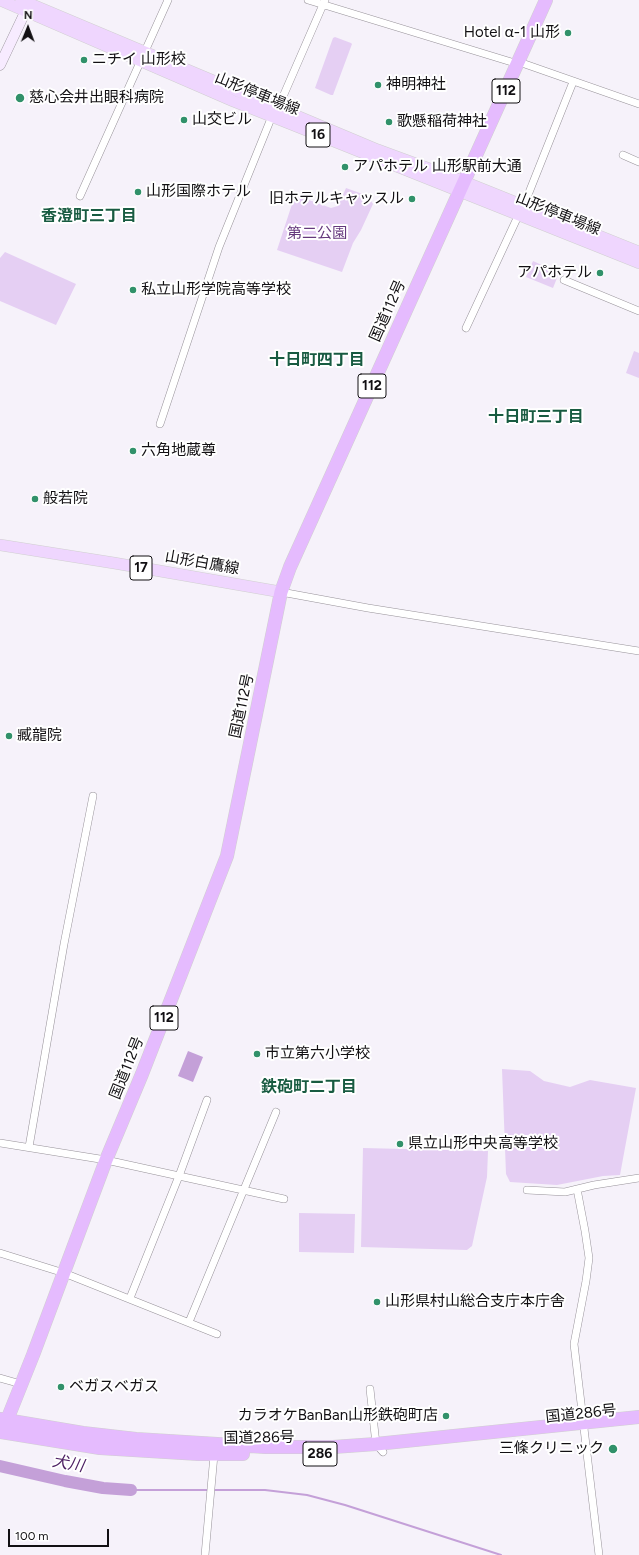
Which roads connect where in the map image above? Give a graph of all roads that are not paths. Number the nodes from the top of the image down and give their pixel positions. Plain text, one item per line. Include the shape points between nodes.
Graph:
1 (0, 0) edge
2 (168, 0) edge
3 (308, 0) edge
4 (546, 0) edge
5 (324, 2) edge
6 (26, 4) edge
7 (142, 57) junction
8 (518, 63) junction
9 (0, 65) edge
10 (573, 82) junction
11 (639, 104) edge
12 (275, 112) junction
13 (623, 155) dead end
14 (639, 162) edge
15 (462, 187) junction
16 (80, 196) dead end
17 (521, 210) junction
18 (639, 252) edge
19 (639, 263) edge
20 (564, 280) dead end
21 (639, 311) edge
22 (466, 328) dead end
23 (160, 424) dead end
24 (0, 545) edge
25 (281, 592) junction
26 (639, 651) edge
27 (93, 796) dead end
28 (207, 1100) dead end
29 (276, 1112) dead end
30 (0, 1143) edge
31 (29, 1147) junction
32 (106, 1160) junction
33 (179, 1176) junction
34 (639, 1178) edge
35 (527, 1190) dead end
36 (577, 1190) junction
37 (243, 1191) junction
38 (284, 1199) dead end
39 (0, 1253) edge
40 (64, 1273) junction
41 (130, 1298) junction
42 (189, 1322) junction
43 (217, 1334) dead end
44 (0, 1378) edge
45 (21, 1384) junction
46 (370, 1389) dead end
47 (639, 1416) edge
48 (639, 1424) edge
49 (2, 1425) edge
50 (583, 1426) junction
51 (379, 1448) junction
52 (217, 1450) junction
53 (205, 1555) edge
54 (599, 1555) edge

1 - 6 main road, 山形停車場線 / 16
2 - 7 street
3 - 5 street
4 - 8 highway, 国道112号 / 112
5 - 8 street
5 - 12 street
6 - 7 main road, 山形停車場線 / 16
6 - 9 street
7 - 12 main road, 山形停車場線 / 16
7 - 16 street
8 - 10 street
8 - 15 highway, 国道112号 / 112
10 - 11 street
10 - 17 street
12 - 15 main road, 山形停車場線 / 16 via 378,150
12 - 23 street via 219,247
13 - 14 street
15 - 17 main road, 山形停車場線 / 16
15 - 25 highway, 国道112号 / 112
17 - 18 main road, 山形停車場線 / 16
17 - 19 main road, 山形停車場線 / 16
17 - 22 street
20 - 21 street
24 - 25 main road, 山形白鷹線 / 17
25 - 26 street
25 - 32 highway, 国道112号 / 112 via 227,856
27 - 31 street
28 - 33 street
29 - 37 street
30 - 31 street
31 - 32 street
32 - 33 street
32 - 40 highway, 国道112号 / 112
33 - 37 street
33 - 41 street
34 - 36 street via 594,1184
35 - 36 street
36 - 50 street via 588,1258 574,1344
37 - 38 street
37 - 42 street
39 - 40 street
40 - 41 street
40 - 45 highway, 国道112号 / 112
41 - 42 street
42 - 43 street
44 - 45 street
45 - 49 highway, 国道112号 / 112
46 - 51 street
47 - 50 highway, 国道286号 / 286
48 - 50 highway, 国道286号 / 286
49 - 52 highway, 国道286号 / 286
50 - 51 highway, 国道286号 / 286
50 - 54 street
51 - 52 highway, 国道286号 / 286
52 - 53 street

